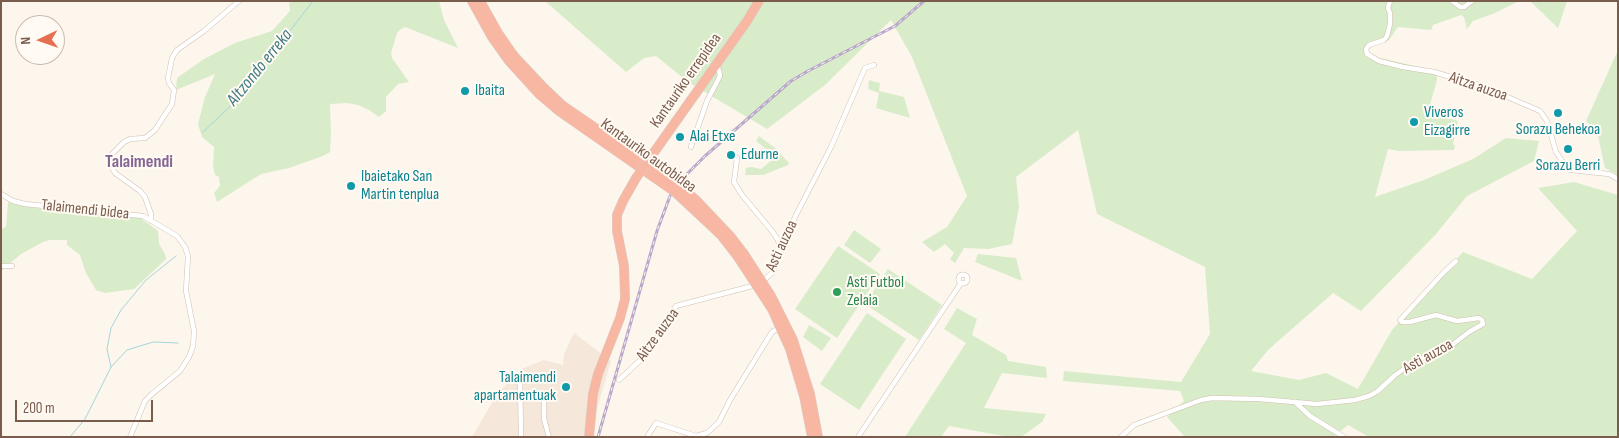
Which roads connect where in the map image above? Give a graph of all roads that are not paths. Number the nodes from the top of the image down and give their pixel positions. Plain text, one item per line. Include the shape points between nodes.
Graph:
1 (239, 1) edge
2 (472, 1) edge
3 (480, 1) edge
4 (759, 1) edge
5 (1390, 1) edge
6 (1452, 1) edge
7 (1472, 1) edge
8 (874, 65) dead end
9 (714, 68) junction
10 (691, 147) dead end
11 (737, 158) dead end
12 (1618, 179) edge
13 (1, 194) edge
14 (151, 221) junction
15 (781, 250) junction
16 (741, 255) junction
17 (1456, 261) dead end
18 (1, 266) edge
19 (12, 266) dead end
20 (961, 283) dead end
21 (760, 284) junction
22 (783, 327) junction
23 (520, 376) dead end
24 (619, 380) dead end
25 (546, 394) dead end
26 (1295, 402) junction
27 (130, 437) edge
28 (521, 437) edge
29 (550, 437) edge
30 (589, 437) edge
31 (647, 437) edge
32 (815, 437) edge
33 (858, 437) edge
34 (1121, 437) edge
35 (1344, 437) edge

1 - 14 street via 177,50 168,78 174,97 155,130 144,138 130,139 111,155 111,168 143,194 151,211
2 - 16 highway, Kantauriko autobidea via 503,53 539,94 676,192
3 - 16 highway, Kantauriko autobidea via 514,56 544,88 562,105 680,186 731,237
4 - 9 highway, Kantauriko errepidea
5 - 12 street, Aitza auzoa via 1387,36 1369,45 1367,54 1403,67 1482,86 1540,110 1547,121 1556,152 1567,168 1609,174
6 - 7 street via 1460,7
8 - 15 street, Asti auzoa via 865,68
9 - 10 street via 719,70 720,76 707,101
9 - 30 highway, Kantauriko errepidea, bridge via 622,201 616,231 624,266 625,299 598,374
11 - 15 street via 734,182 769,226
13 - 14 street, Talaimendi bidea via 20,203 137,215
14 - 27 street, Talaimendi bidea via 177,236 187,250 186,291 194,341 183,366 146,401
15 - 21 street, Asti auzoa via 773,272
16 - 32 highway, Kantauriko autobidea, bridge via 787,343
17 - 26 street, Asti auzoa via 1400,320 1410,322 1436,315 1458,321 1479,318 1483,324 1480,327 1448,348 1415,361 1369,396 1331,403
18 - 19 street
20 - 33 street
21 - 22 street, Asti auzoa
21 - 24 street, Aitze auzoa via 676,306 648,353
22 - 31 street via 772,332 719,422 707,433 696,436 656,422
22 - 32 street, Asti auzoa via 806,394
23 - 28 street
25 - 29 street via 544,419
26 - 34 street, Asti auzoa via 1201,400 1134,425
26 - 35 street via 1310,416

